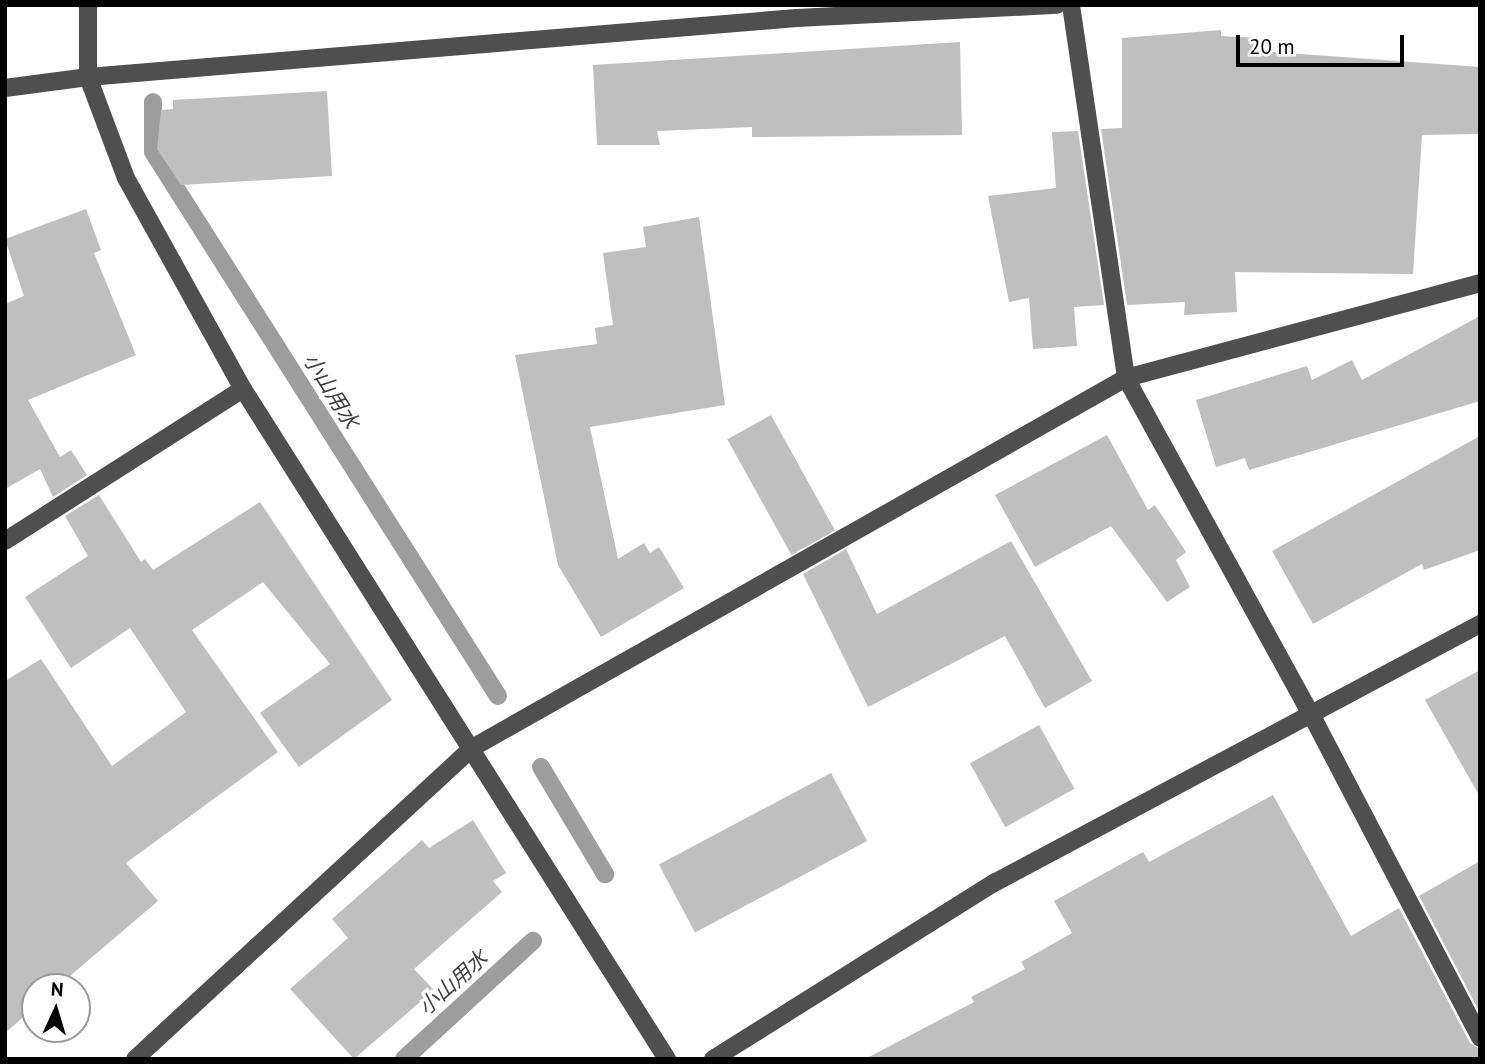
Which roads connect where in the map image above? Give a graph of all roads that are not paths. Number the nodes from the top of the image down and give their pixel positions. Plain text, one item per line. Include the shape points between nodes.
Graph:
1 (88, 5) edge
2 (1057, 5) edge
3 (1071, 5) edge
4 (1008, 6) edge
5 (796, 12) edge
6 (88, 78) junction
7 (5, 88) edge
8 (1480, 283) edge
9 (1126, 378) junction
10 (243, 389) junction
11 (5, 541) edge
12 (1480, 624) edge
13 (1312, 716) junction
14 (472, 748) junction
15 (1480, 1038) edge
16 (135, 1059) edge
17 (667, 1059) edge
18 (713, 1059) edge

1 - 6 street
2 - 4 street
3 - 9 street
4 - 5 street
5 - 6 street
6 - 7 street
6 - 10 street via 126,178
8 - 9 street
9 - 13 street
9 - 14 street
10 - 11 street
10 - 14 street
12 - 13 street
13 - 15 street
13 - 18 street via 994,883
14 - 16 street
14 - 17 street

